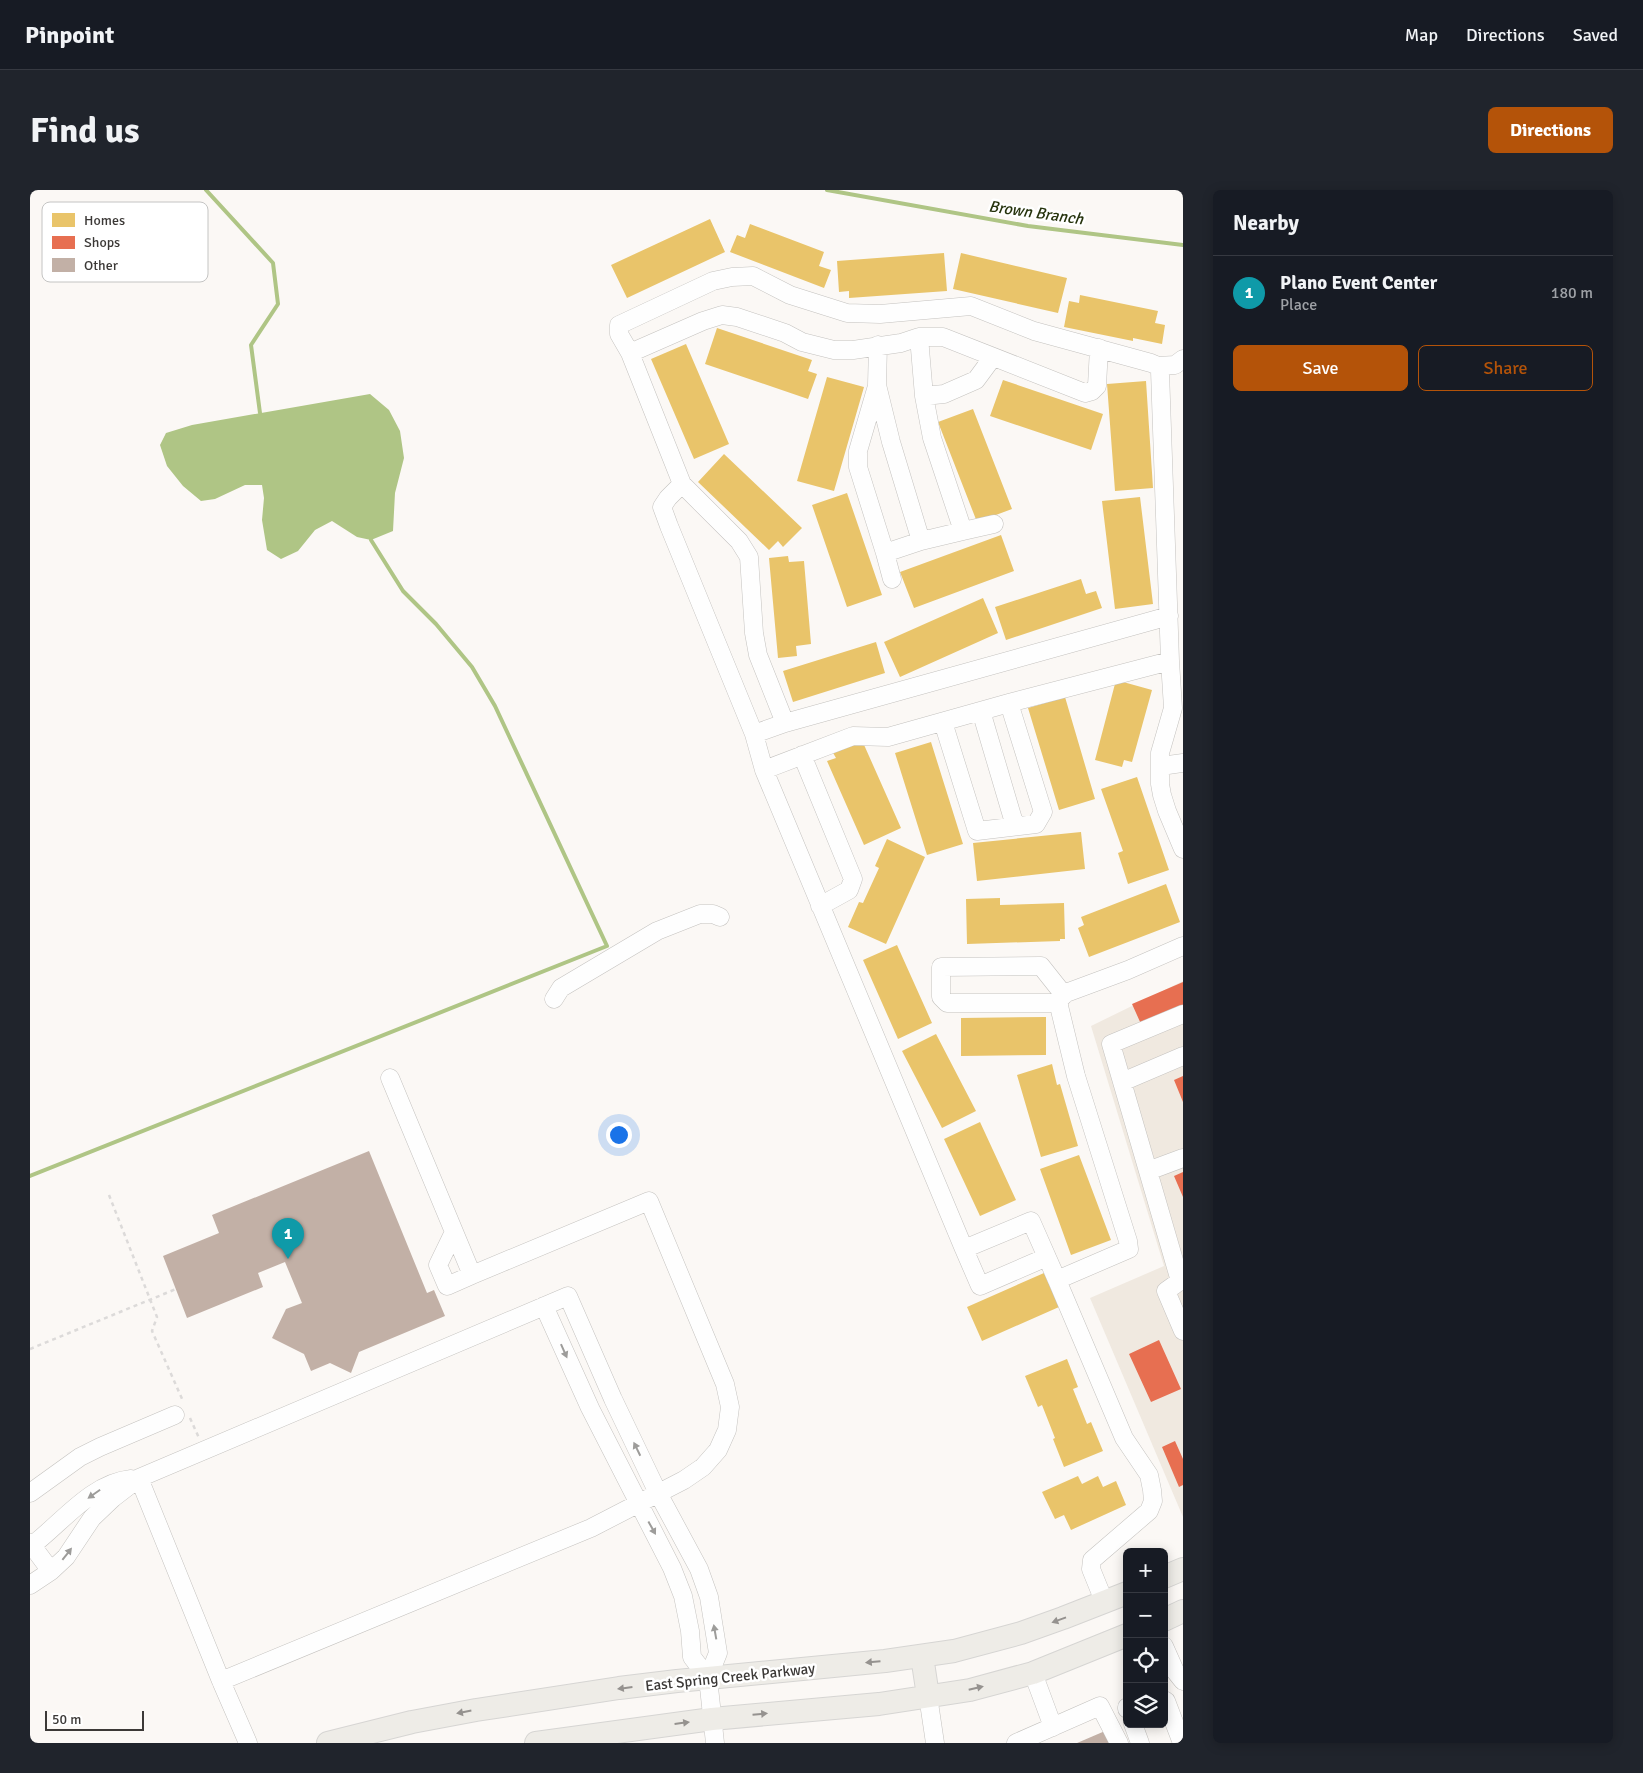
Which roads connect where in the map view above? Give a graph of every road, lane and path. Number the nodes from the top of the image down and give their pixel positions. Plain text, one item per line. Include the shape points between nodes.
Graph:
1 (919, 337) junction
2 (878, 345) junction
3 (1099, 348) junction
4 (630, 353) junction
5 (993, 356) junction
6 (1175, 365) edge
7 (877, 385) junction
8 (924, 396) junction
9 (682, 484) junction
10 (994, 524) dead end
11 (963, 531) junction
12 (921, 541) junction
13 (885, 553) junction
14 (892, 579) dead end
15 (1169, 616) junction
16 (1170, 661) junction
17 (1009, 703) junction
18 (981, 711) junction
19 (943, 722) junction
20 (785, 724) junction
21 (754, 734) junction
22 (802, 755) junction
23 (1183, 763) edge
24 (1161, 766) junction
25 (764, 770) junction
26 (1015, 826) junction
27 (1183, 849) edge
28 (820, 906) junction
29 (720, 917) dead end
30 (1183, 946) edge
31 (554, 999) dead end
32 (1061, 999) junction
33 (1183, 1014) edge
34 (1183, 1056) edge
35 (390, 1078) dead end
36 (1122, 1082) junction
37 (1183, 1158) edge
38 (1148, 1171) junction
39 (109, 1194) dead end
40 (454, 1232) junction
41 (964, 1250) junction
42 (1047, 1257) junction
43 (472, 1275) junction
44 (1057, 1280) junction
45 (176, 1289) dead end
46 (150, 1300) junction
47 (544, 1306) junction
48 (1181, 1322) edge
49 (30, 1349) edge
50 (182, 1409) junction
51 (208, 1434) dead end
52 (139, 1478) junction
53 (30, 1493) edge
54 (658, 1493) junction
55 (638, 1504) junction
56 (31, 1545) edge
57 (51, 1571) junction
58 (30, 1585) edge
59 (1125, 1593) edge
60 (1104, 1602) junction
61 (1183, 1611) edge
62 (1168, 1618) edge
63 (1123, 1637) edge
64 (1168, 1655) edge
65 (922, 1656) junction
66 (1033, 1673) junction
67 (708, 1678) junction
68 (221, 1681) junction
69 (1183, 1681) edge
70 (928, 1696) junction
71 (1168, 1706) edge
72 (712, 1719) junction
73 (1052, 1727) junction
74 (1134, 1728) edge
75 (248, 1743) edge
76 (328, 1743) edge
77 (536, 1743) edge
78 (716, 1743) edge
79 (935, 1743) edge
80 (1016, 1743) edge
81 (1119, 1743) edge
82 (1140, 1743) edge
83 (1182, 1743) edge

1 - 2 street
1 - 5 street via 943,337
1 - 8 street
2 - 4 street via 834,350 802,342 737,317 722,315
2 - 7 street
3 - 4 street via 1034,331 971,306 880,314 847,313 790,295 753,276 739,276 713,281 619,325 619,334
3 - 5 street via 1097,386 1086,393
3 - 6 street
4 - 9 street
5 - 8 street via 976,380 944,394
6 - 15 street via 1160,372
7 - 12 street
7 - 13 street via 858,451 858,466
8 - 11 street via 932,438
9 - 20 street via 738,540 749,558 758,654
9 - 21 street via 662,507
10 - 11 street
11 - 12 street
12 - 13 street
13 - 14 street
15 - 16 street
15 - 20 street
16 - 17 street
16 - 24 street via 1173,708 1160,753
17 - 18 street
17 - 26 street via 1044,812 1036,824
18 - 19 street
18 - 26 street
19 - 22 street via 888,737 853,736
19 - 26 street via 977,830
20 - 21 street
21 - 25 street
22 - 25 street
22 - 28 street via 852,879 849,890
23 - 24 street
24 - 27 street via 1162,795
25 - 28 street
28 - 41 street
29 - 31 street via 700,914 657,931 561,988
30 - 32 street
32 - 32 street via 1042,966 941,967 941,997 947,1003
32 - 44 street via 1076,1076 1129,1249
33 - 36 street via 1111,1044
34 - 36 street
35 - 40 street
36 - 38 street
37 - 38 street
38 - 48 street via 1180,1281 1166,1291
39 - 46 path
40 - 43 street
40 - 43 street via 438,1265 447,1286
41 - 42 street via 1031,1221
41 - 42 street via 980,1286
42 - 44 street
43 - 54 street via 649,1201 725,1384 730,1407 727,1430 718,1450 703,1467
44 - 60 street via 1124,1438 1148,1475 1152,1490 1149,1511 1092,1560 1091,1569
45 - 46 path
46 - 49 path
46 - 50 path via 158,1317 152,1331
47 - 52 street
54 -> 47 street via 568,1296
47 -> 55 street
50 - 51 path via 198,1438
50 - 53 street via 80,1457
52 -> 56 street via 119,1480 99,1490
57 -> 52 street via 66,1557 92,1518
52 - 68 street
54 - 55 street
67 -> 54 street via 718,1652 709,1598 699,1569
55 -> 67 street via 684,1596 692,1657
55 - 68 street via 591,1528
56 - 57 street
57 - 58 street
59 - 60 main road, East Spring Creek Parkway
60 -> 65 main road, East Spring Creek Parkway via 1021,1633
61 - 62 main road
63 - 66 main road
64 - 69 street
65 -> 67 main road, East Spring Creek Parkway
65 - 70 main road
70 -> 66 main road via 970,1690
66 - 73 street
67 - 72 street
67 -> 76 main road, East Spring Creek Parkway via 476,1710
68 - 75 street
72 -> 70 main road via 878,1704
70 - 79 street
71 - 83 street
77 -> 72 main road
72 - 78 street
73 - 80 street
73 - 81 street via 1100,1706
74 - 82 street

